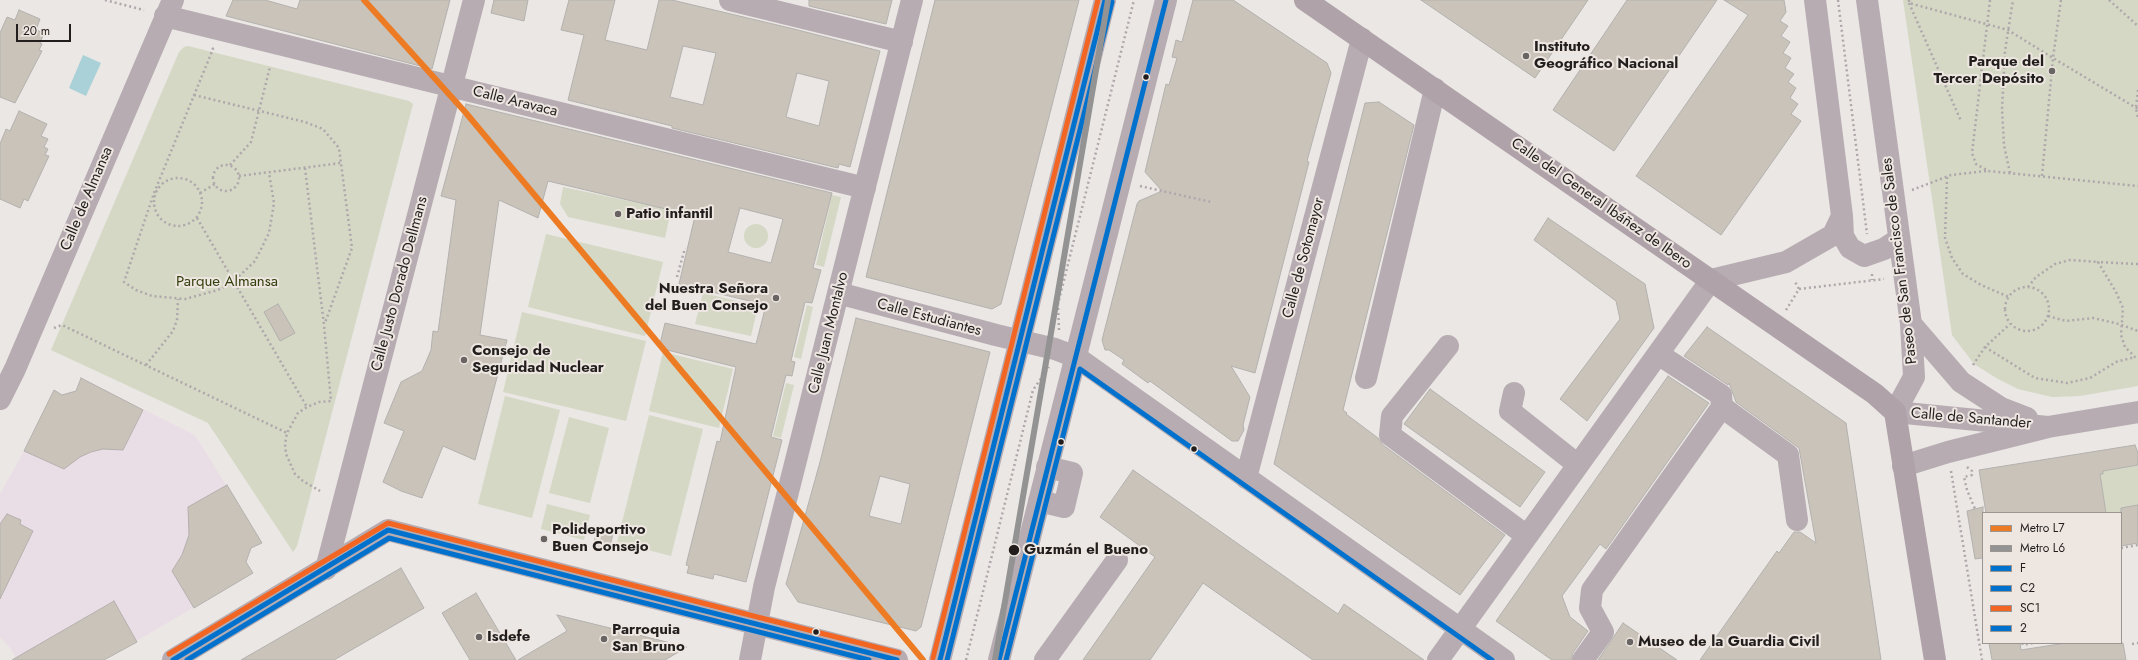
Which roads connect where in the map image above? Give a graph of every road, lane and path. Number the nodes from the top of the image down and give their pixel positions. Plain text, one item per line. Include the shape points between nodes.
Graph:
1 (105, 0) edge
2 (474, 0) edge
3 (730, 0) edge
4 (912, 0) edge
5 (1105, 0) edge
6 (1166, 0) edge
7 (1305, 0) edge
8 (1815, 0) edge
9 (1838, 0) edge
10 (1867, 0) edge
11 (1990, 0) edge
12 (2013, 0) edge
13 (2061, 0) edge
14 (2110, 0) edge
15 (1909, 1) edge
16 (169, 8) edge
17 (144, 10) dead end
18 (1987, 25) junction
19 (2138, 26) edge
20 (2008, 30) junction
21 (1362, 39) junction
22 (902, 42) junction
23 (207, 46) dead end
24 (2054, 58) junction
25 (270, 67) dead end
26 (452, 88) junction
27 (1435, 89) junction
28 (2138, 90) edge
29 (194, 96) junction
30 (2137, 109) edge
31 (258, 111) junction
32 (2138, 118) edge
33 (1961, 121) dead end
34 (341, 163) junction
35 (230, 165) junction
36 (305, 168) junction
37 (1988, 171) junction
38 (269, 173) junction
39 (2010, 173) junction
40 (239, 176) junction
41 (2042, 176) junction
42 (1947, 177) junction
43 (215, 184) junction
44 (1138, 185) dead end
45 (2138, 186) edge
46 (865, 188) junction
47 (154, 193) junction
48 (200, 193) junction
49 (1893, 195) junction
50 (1211, 202) dead end
51 (1842, 216) junction
52 (197, 218) junction
53 (1899, 239) junction
54 (685, 248) dead end
55 (1869, 254) junction
56 (2098, 262) junction
57 (1783, 263) junction
58 (2138, 264) edge
59 (677, 277) dead end
60 (1904, 277) junction
61 (1712, 280) junction
62 (1872, 280) junction
63 (233, 282) junction
64 (2028, 287) junction
65 (1799, 289) junction
66 (838, 293) junction
67 (2009, 296) junction
68 (178, 299) junction
69 (2048, 316) junction
70 (1911, 324) junction
71 (2010, 324) junction
72 (324, 325) junction
73 (1776, 325) junction
74 (2123, 325) junction
75 (53, 328) dead end
76 (2138, 331) edge
77 (1020, 340) junction
78 (1448, 346) dead end
79 (1985, 347) junction
80 (1658, 354) junction
81 (1076, 357) junction
82 (2137, 357) edge
83 (146, 365) junction
84 (7, 366) edge
85 (1366, 378) dead end
86 (1961, 382) junction
87 (1514, 393) dead end
88 (0, 399) edge
89 (308, 407) junction
90 (1722, 407) junction
91 (1894, 412) junction
92 (2138, 412) edge
93 (2048, 426) junction
94 (287, 433) junction
95 (1948, 452) junction
96 (1578, 465) junction
97 (1903, 466) junction
98 (1972, 475) dead end
99 (1246, 478) junction
100 (320, 490) dead end
101 (1975, 509) dead end
102 (1797, 520) dead end
103 (1527, 536) junction
104 (2138, 545) edge
105 (2122, 548) edge
106 (1117, 560) dead end
107 (326, 569) junction
108 (756, 624) junction
109 (1460, 629) junction
110 (2138, 643) edge
111 (2132, 644) dead end
112 (1004, 659) edge
113 (173, 660) edge
114 (750, 660) edge
115 (897, 660) edge
116 (940, 660) edge
117 (1045, 660) edge
118 (1438, 660) edge
119 (1504, 660) edge
120 (1584, 660) edge
121 (1935, 660) edge
122 (1982, 660) edge

1 - 17 path
2 - 26 street, Calle Justo Dorado Dellmans
3 - 22 street
4 - 22 street, Calle Juan Montalvo
5 - 77 street
6 - 81 street
7 - 21 main road, Calle del General Ibáñez de Ibero
8 - 51 street
9 - 55 path
10 - 49 street, Paseo de San Francisco de Sales
11 - 18 path
12 - 20 path
13 - 24 path
14 - 19 path
15 - 18 path
15 - 33 path
16 - 26 street, Calle Aravaca
16 - 84 street, Calle de Almansa
18 - 20 path
18 - 37 path via 1972,152 1976,164
20 - 24 path
20 - 39 path via 2002,109 2004,145
21 - 27 main road, Calle del General Ibáñez de Ibero
21 - 99 street, Calle de Sotomayor
22 - 46 street, Calle Juan Montalvo
23 - 29 path via 213,49
24 - 30 path
24 - 41 path
25 - 31 path
26 - 46 street, Calle Aravaca
26 - 107 street, Calle Justo Dorado Dellmans
27 - 61 main road, Calle del General Ibáñez de Ibero
27 - 85 street
28 - 30 path
29 - 31 path
29 - 47 path
30 - 32 path
31 - 34 path via 323,129 339,148
31 - 35 path via 251,142
34 - 36 path
34 - 72 path via 352,248
35 - 40 path
35 - 43 path via 222,165 216,170 213,177
36 - 38 path
36 - 72 path
37 - 39 path
37 - 42 path via 1951,174
38 - 40 path
38 - 63 path via 274,203 269,233 255,260
39 - 41 path
40 - 43 path via 237,185 230,190 221,190
41 - 45 path
42 - 49 path
42 - 67 path via 1945,238 1952,258 1963,274 1981,285
43 - 48 path
44 - 50 path
46 - 66 street, Calle Juan Montalvo
47 - 48 path via 161,184 172,178 183,178 194,183
47 - 52 path via 153,205 157,216 165,223 176,227 188,225
47 - 68 path via 124,282 152,296
48 - 52 path via 202,202
49 - 53 street, Paseo de San Francisco de Sales
51 - 55 street via 1843,236 1850,248 1864,256
51 - 57 street via 1833,235
52 - 63 path
53 - 55 street via 1884,249
53 - 60 street, Paseo de San Francisco de Sales
54 - 59 path
55 - 62 path
56 - 58 path
56 - 64 path via 2070,260 2055,264 2036,277
56 - 74 path via 2123,308
57 - 61 street
57 - 65 path
60 - 62 path
60 - 70 street, Paseo de San Francisco de Sales
61 - 73 main road, Calle del General Ibáñez de Ibero
61 - 80 street
62 - 65 path
63 - 68 path via 202,296
63 - 89 path
64 - 67 path via 2021,288
64 - 69 path via 2045,297 2049,309
65 - 73 path
66 - 77 street, Calle Estudiantes via 996,336
66 - 108 street, Calle Juan Montalvo
67 - 71 path via 2005,311
68 - 83 path via 177,320 173,330
69 - 71 path via 2040,327 2028,332
69 - 74 path via 2066,321 2093,318
70 - 86 street, Calle de Santander
70 - 91 street, Paseo de San Francisco de Sales via 1914,377
71 - 79 path
72 - 89 path via 331,401 319,402
73 - 91 main road, Calle del General Ibáñez de Ibero via 1875,394
74 - 76 path
74 - 82 path via 2121,335 2125,347
75 - 83 path via 62,325
77 - 81 street, Calle Estudiantes
77 - 116 street
78 - 103 street via 1392,416 1390,434
79 - 82 path via 2035,378 2066,384 2090,378 2116,362
79 - 86 path
80 - 90 street via 1722,396
80 - 96 street
81 - 99 street, Calle Estudiantes
81 - 112 street via 1039,501
83 - 94 path
84 - 88 street, Calle de Almansa
86 - 93 street, Calle de Santander via 2001,408
87 - 96 street via 1510,412
89 - 94 path via 298,414
90 - 102 street via 1788,455
90 - 120 street via 1592,590 1590,608 1603,632
91 - 93 street, Calle de Santander
91 - 97 main road
92 - 93 street, Calle de Santander
93 - 95 street, Calle de Santander
94 - 100 path via 289,465 303,481
95 - 97 street, Calle de Santander
95 - 122 path
96 - 103 street
97 - 121 main road
98 - 101 path via 1964,477
99 - 109 street, Calle Estudiantes
103 - 109 street
104 - 105 path
106 - 117 street
107 - 108 street via 388,530
107 - 113 street
108 - 114 street, Calle Juan Montalvo
108 - 115 street
109 - 118 street
109 - 119 street, Calle Estudiantes
110 - 111 path

